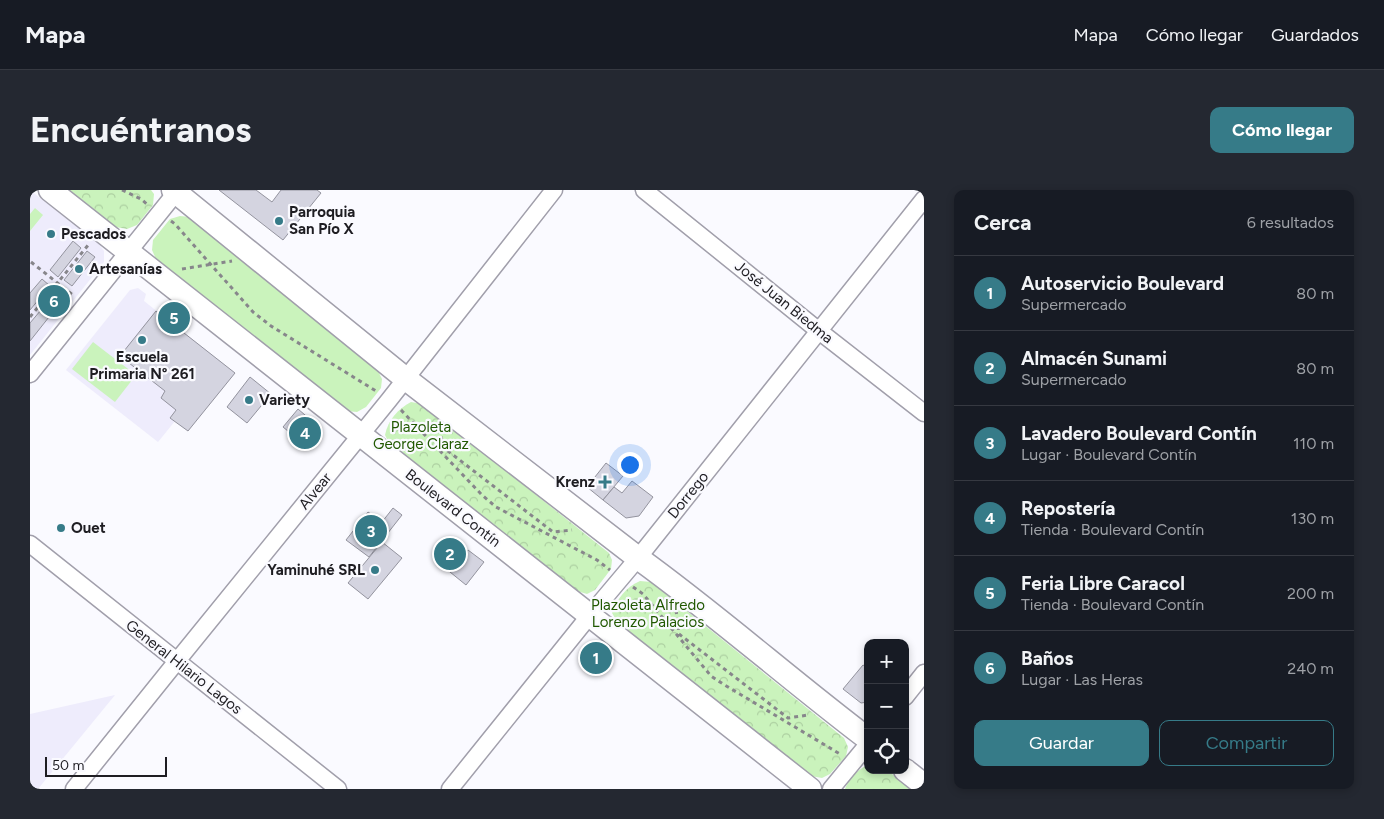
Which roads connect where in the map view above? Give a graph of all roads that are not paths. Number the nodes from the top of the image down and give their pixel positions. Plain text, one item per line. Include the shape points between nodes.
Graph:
1 (50, 190) edge
2 (554, 190) edge
3 (644, 190) edge
4 (176, 191) edge
5 (924, 199) edge
6 (129, 252) junction
7 (819, 331) junction
8 (30, 374) edge
9 (406, 379) junction
10 (924, 413) edge
11 (360, 436) junction
12 (30, 544) edge
13 (638, 558) junction
14 (590, 615) junction
15 (177, 661) junction
16 (924, 673) edge
17 (909, 692) edge
18 (864, 737) edge
19 (864, 749) edge
20 (909, 773) edge
21 (924, 785) edge
22 (74, 789) edge
23 (338, 789) edge
24 (450, 789) edge
25 (810, 789) edge
26 (832, 789) edge

1 - 6 main road, Boulevard Contín
2 - 9 street, Alvear
3 - 7 street, José Juan Biedma
4 - 6 street
4 - 9 main road
5 - 7 street, Dorrego
6 - 8 street
6 - 11 main road, Boulevard Contín
7 - 10 street, José Juan Biedma
7 - 13 street, Dorrego
9 - 11 street, Alvear
9 - 13 main road
11 - 14 main road, Boulevard Contín
11 - 15 street, Alvear
12 - 15 street, General Hilario Lagos
13 - 14 street, Dorrego
13 - 18 main road
14 - 24 street, Dorrego
14 - 25 main road, Boulevard Contín
15 - 22 street, Alvear
15 - 23 street, General Hilario Lagos
16 - 17 street
19 - 26 street
20 - 21 main road

